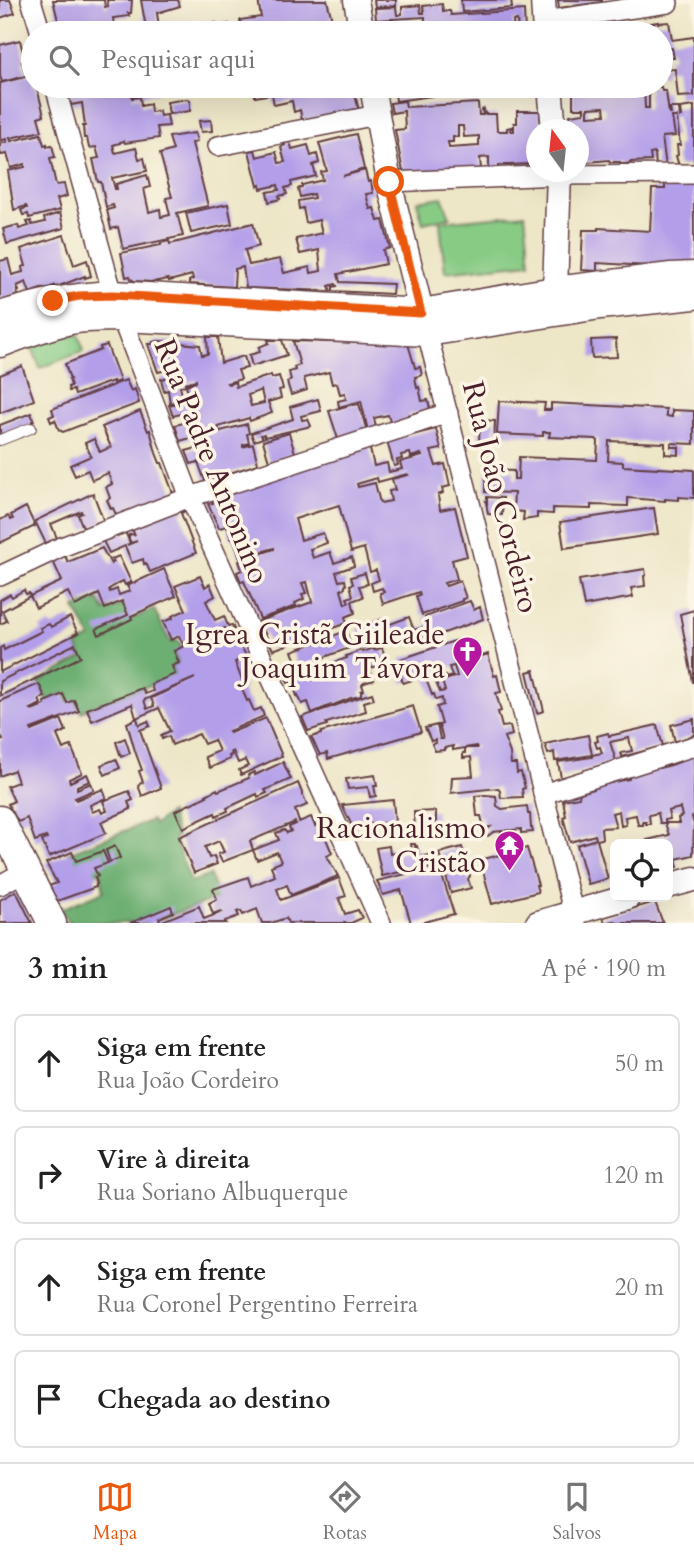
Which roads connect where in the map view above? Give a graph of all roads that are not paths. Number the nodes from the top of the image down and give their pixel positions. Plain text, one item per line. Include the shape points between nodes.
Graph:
1 (31, 0) edge
2 (356, 0) edge
3 (668, 3) dead end
4 (544, 18) edge
5 (37, 21) edge
6 (360, 21) edge
7 (58, 98) edge
8 (374, 98) edge
9 (551, 98) edge
10 (377, 115) junction
11 (553, 119) edge
12 (218, 146) dead end
13 (589, 173) edge
14 (694, 174) edge
15 (526, 175) edge
16 (389, 182) junction
17 (559, 182) edge
18 (683, 286) edge
19 (555, 291) junction
20 (117, 306) junction
21 (0, 316) edge
22 (424, 322) junction
23 (0, 343) edge
24 (448, 413) junction
25 (31, 428) dead end
26 (0, 440) edge
27 (190, 497) junction
28 (0, 576) edge
29 (694, 747) edge
30 (543, 794) junction
31 (0, 820) edge
32 (25, 871) junction
33 (694, 878) edge
34 (673, 884) edge
35 (0, 885) edge
36 (615, 902) edge
37 (575, 918) edge
38 (52, 923) edge
39 (381, 923) edge
40 (538, 923) edge

1 - 5 street
2 - 6 street
3 - 4 street
7 - 20 street, Rua Padre Antonino
8 - 10 street, Rua João Cordeiro
9 - 11 street
10 - 12 street
10 - 16 street, Rua João Cordeiro
13 - 14 street
15 - 16 street
16 - 22 street, Rua João Cordeiro
17 - 19 street
18 - 19 main road
18 - 22 main road via 600,305
19 - 22 main road
20 - 21 main road via 79,296
20 - 22 main road
20 - 23 main road
20 - 27 street, Rua Padre Antonino
22 - 24 street, Rua João Cordeiro
24 - 27 street
24 - 30 street, Rua João Cordeiro
25 - 26 lane
27 - 28 street
27 - 39 street, Rua Padre Antonino
29 - 30 street
30 - 37 street, Rua João Cordeiro
31 - 32 main road
32 - 35 street
32 - 38 main road
33 - 34 street
36 - 37 street
37 - 40 street

